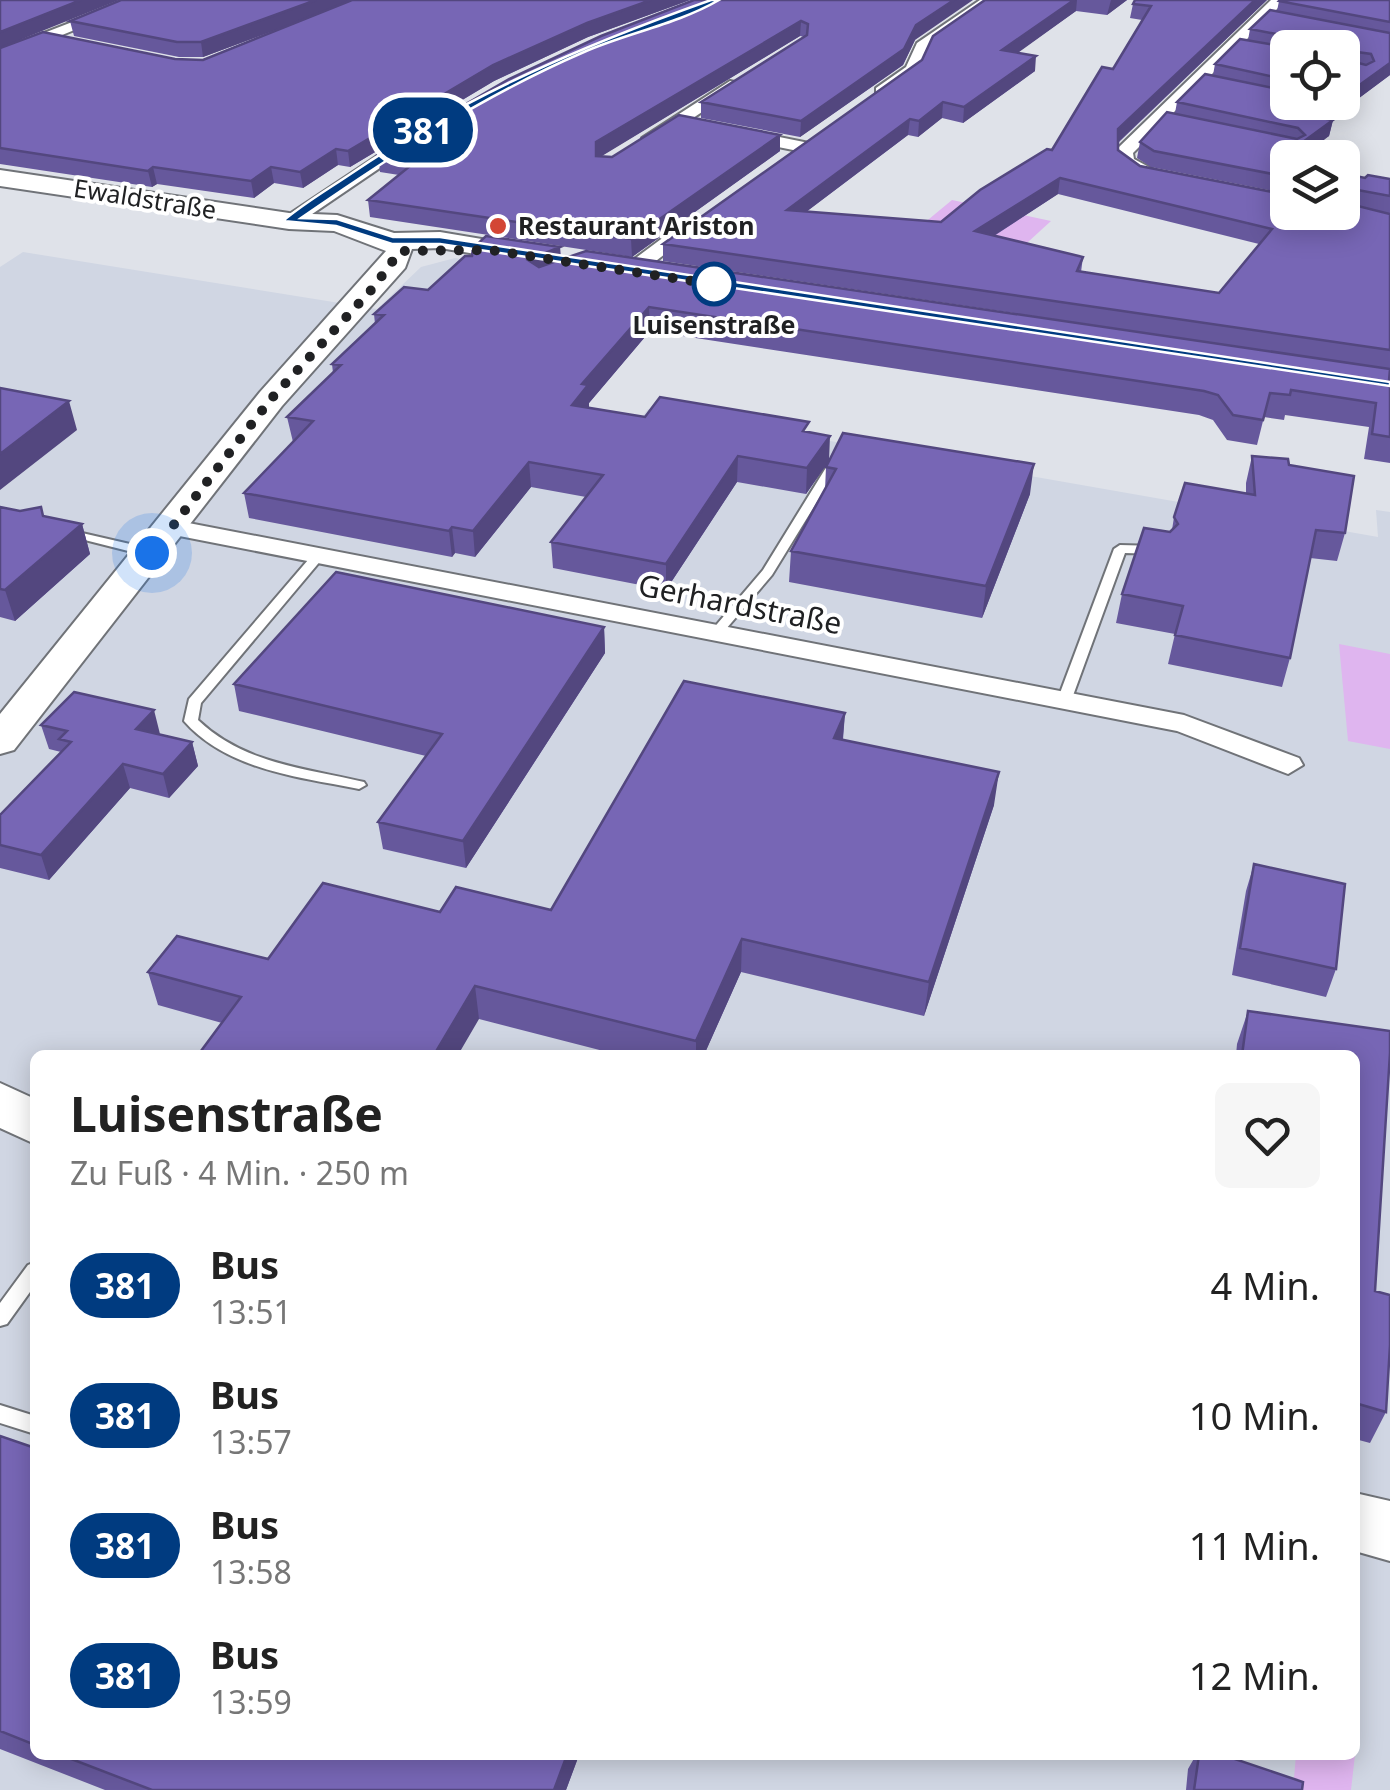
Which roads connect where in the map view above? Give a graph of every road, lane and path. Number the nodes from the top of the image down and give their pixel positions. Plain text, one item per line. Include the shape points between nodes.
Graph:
1 (142, 0) edge
2 (990, 0) edge
3 (1279, 0) edge
4 (45, 38) junction
5 (83, 46) edge
6 (0, 55) edge
7 (754, 73) edge
8 (866, 102) edge
9 (677, 122) junction
10 (428, 128) edge
11 (634, 148) edge
12 (787, 158) edge
13 (0, 178) edge
14 (1180, 183) edge
15 (722, 204) edge
16 (289, 221) junction
17 (387, 247) junction
18 (561, 260) edge
19 (596, 265) edge
20 (632, 270) junction
21 (667, 276) edge
22 (834, 466) edge
23 (56, 530) edge
24 (163, 540) junction
25 (1163, 550) edge
26 (318, 556) junction
27 (716, 633) junction
28 (1064, 701) junction
29 (6, 723) edge
30 (1288, 765) dead end
31 (360, 786) dead end
32 (0, 1103) edge
33 (30, 1121) edge
34 (30, 1277) edge
35 (0, 1318) edge
36 (0, 1414) edge
37 (30, 1424) edge
38 (1360, 1523) edge
39 (1390, 1531) edge

1 - 4 street
2 - 8 street via 922,46 913,69
3 - 14 street via 1243,49 1124,152 1125,162 1144,174
4 - 5 street
4 - 6 street
7 - 9 street
9 - 11 street
9 - 12 street via 811,141
10 - 16 street
13 - 16 street, Ewaldstraße
15 - 20 street
16 - 17 street, Ewaldstraße
17 - 18 street, Ewaldstraße
17 - 24 street via 370,261 344,315
19 - 20 street
20 - 21 street
22 - 27 lane via 768,572
23 - 24 lane
24 - 26 street, Gerhardstraße
24 - 29 street
25 - 28 lane via 1120,550
26 - 27 street, Gerhardstraße
26 - 31 lane via 194,702 191,721 203,736 262,762
27 - 28 street, Gerhardstraße
28 - 30 street, Gerhardstraße via 1184,724
32 - 33 street
34 - 35 lane
36 - 37 lane
38 - 39 street

